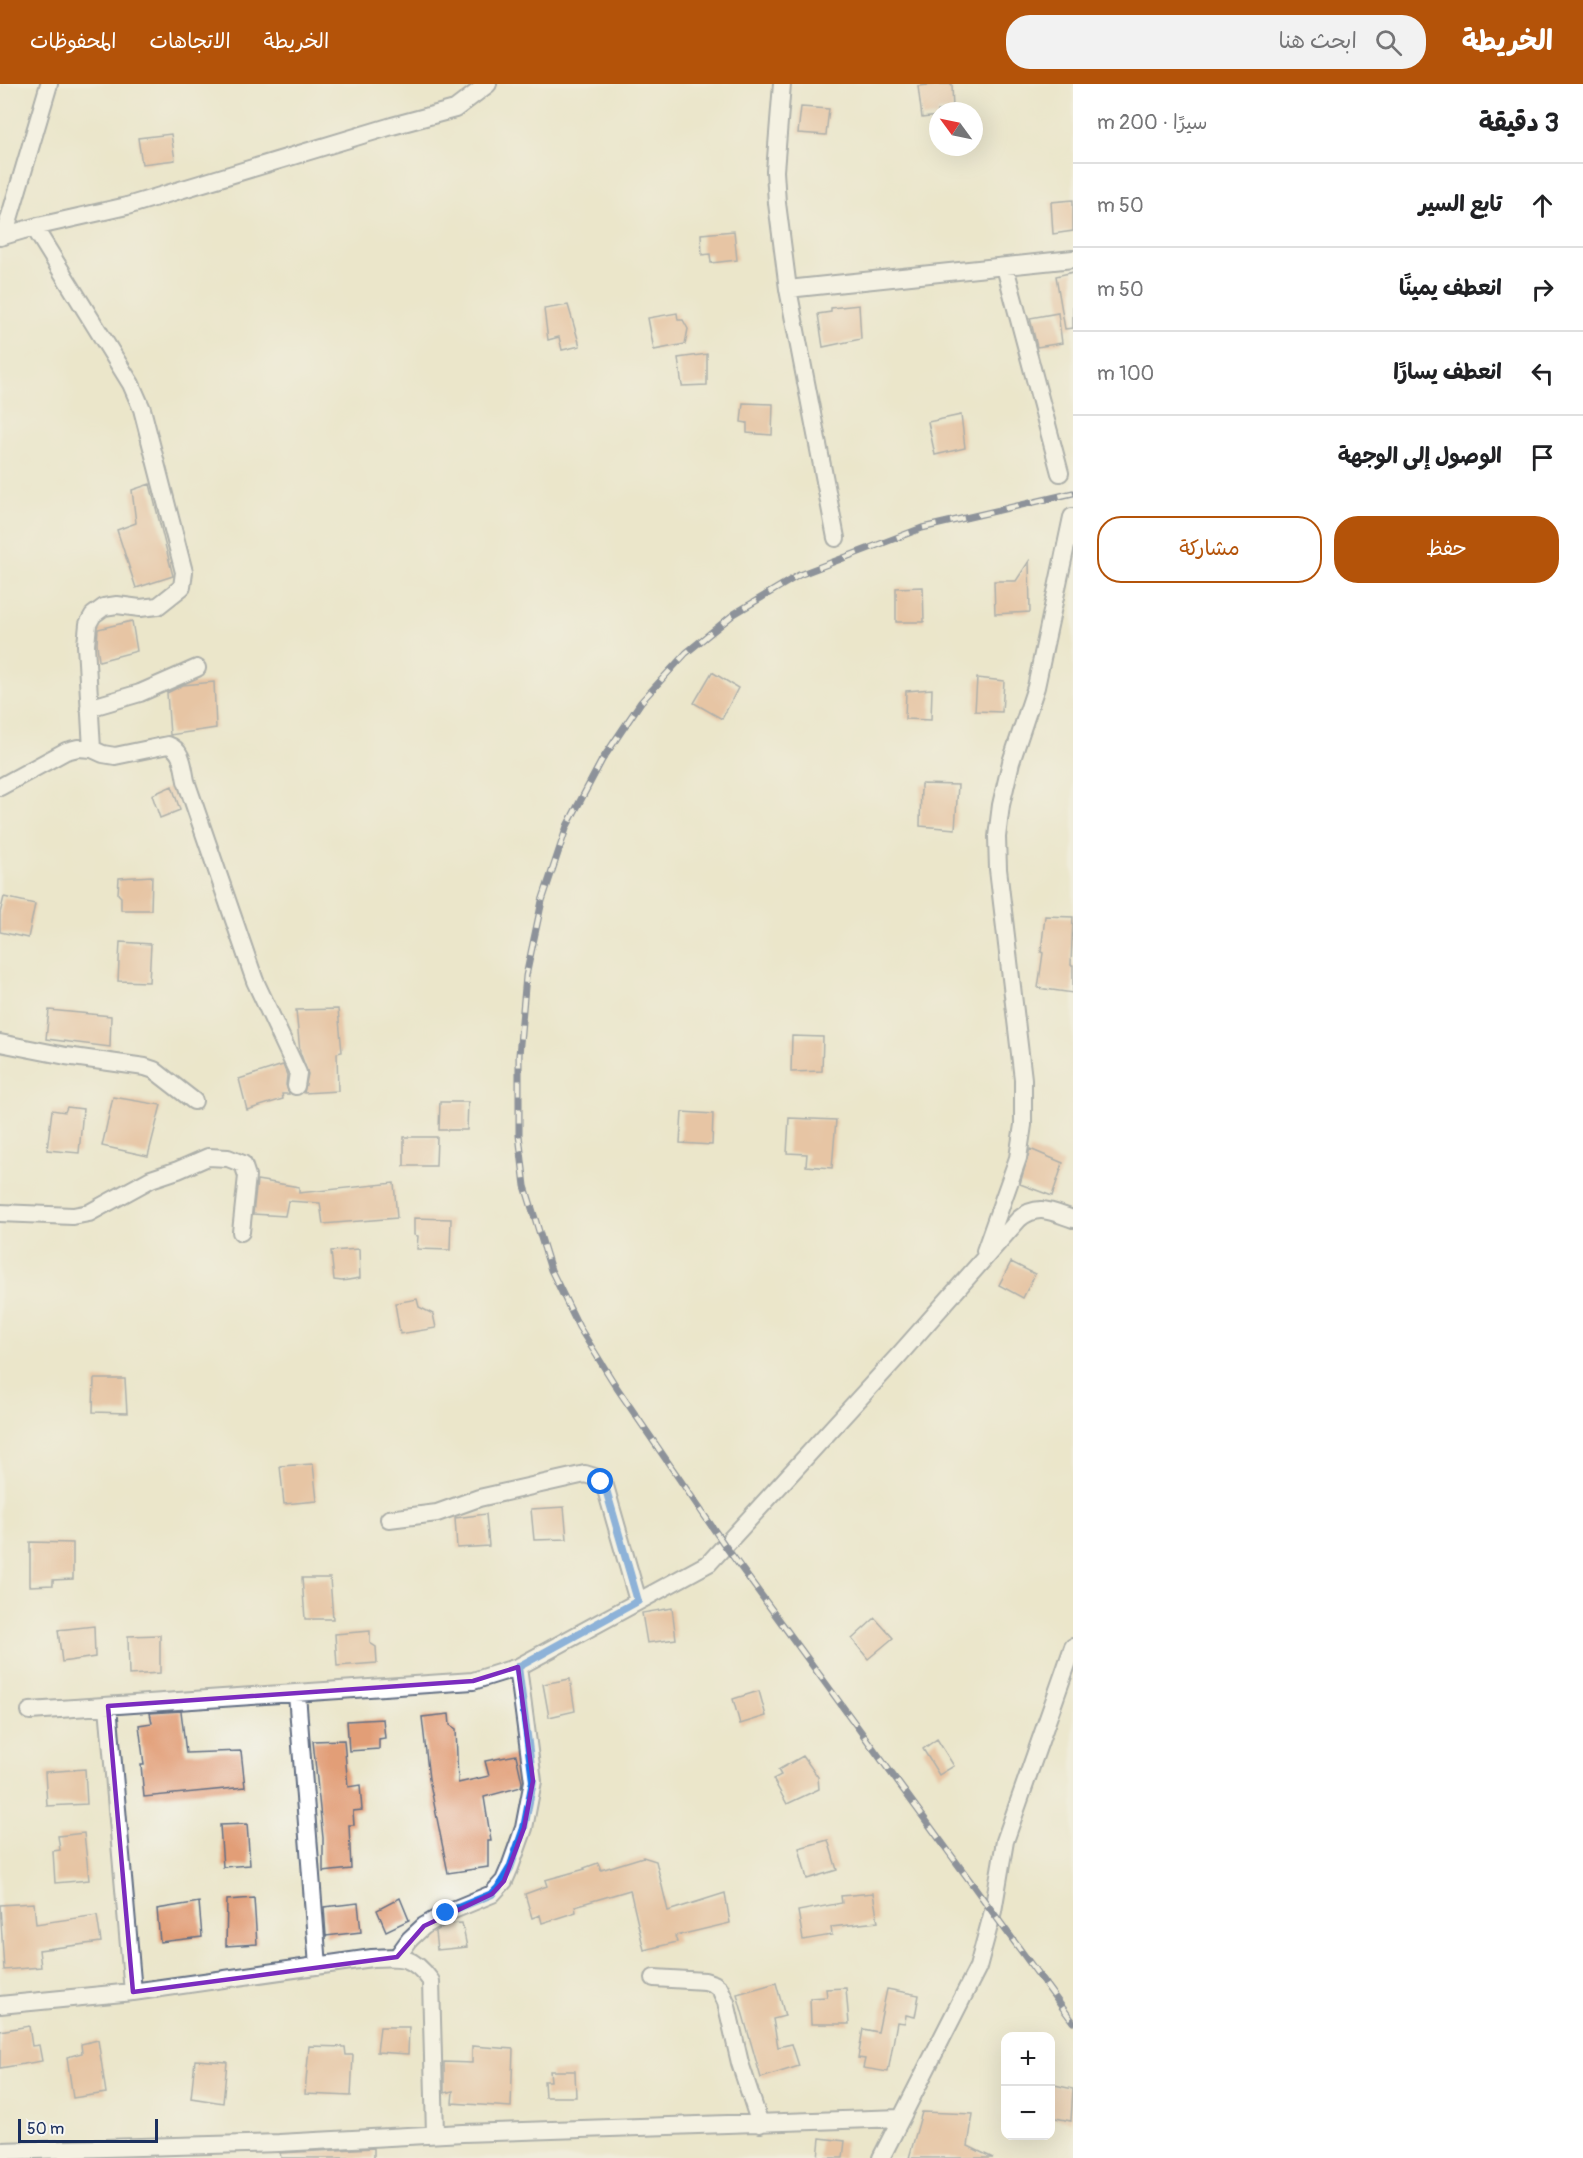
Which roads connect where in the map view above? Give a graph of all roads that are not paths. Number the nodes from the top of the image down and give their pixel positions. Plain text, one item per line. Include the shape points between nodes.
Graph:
1 (49, 84) edge
2 (488, 84) edge
3 (782, 84) edge
4 (34, 227) junction
5 (2, 236) edge
6 (1073, 259) edge
7 (1005, 267) junction
8 (788, 289) junction
9 (1060, 473) dead end
10 (1072, 517) edge
11 (836, 538) dead end
12 (197, 668) dead end
13 (89, 708) junction
14 (92, 749) junction
15 (0, 787) edge
16 (0, 1043) edge
17 (296, 1086) dead end
18 (194, 1101) dead end
19 (0, 1213) edge
20 (1073, 1219) edge
21 (241, 1232) dead end
22 (982, 1261) junction
23 (389, 1519) dead end
24 (638, 1601) junction
25 (1073, 1647) edge
26 (518, 1667) junction
27 (297, 1694) junction
28 (108, 1706) junction
29 (30, 1711) dead end
30 (397, 1956) junction
31 (318, 1965) junction
32 (654, 1978) dead end
33 (133, 1992) junction
34 (0, 2005) edge
35 (901, 2118) junction
36 (760, 2124) junction
37 (435, 2134) junction
38 (0, 2151) edge
39 (881, 2158) edge

1 - 5 street
2 - 4 street via 455,109 127,206
3 - 8 street via 775,171
4 - 5 street
4 - 13 street via 131,384 142,409 184,572 182,587 159,606 111,606 93,615 86,645
6 - 7 street
7 - 8 street
7 - 9 street
8 - 11 street
10 - 22 street via 1036,687 1011,762 997,837 1023,1079 1023,1125 1018,1158
12 - 13 street via 140,693
13 - 14 street
14 - 15 street via 66,751
14 - 17 street via 126,756 168,745 180,754 255,981 298,1072
16 - 18 street via 145,1067
19 - 21 street via 89,1213 151,1179 208,1157 228,1158 243,1164 247,1176
20 - 22 street via 1037,1209 1028,1212
22 - 24 street via 726,1547 702,1568
23 - 24 street via 437,1513 479,1498 593,1475 605,1486
24 - 26 street
25 - 35 street via 1005,1841 978,1967
26 - 27 street via 472,1681
26 - 30 street via 533,1781 524,1828 510,1868 492,1894 424,1926
27 - 28 street
27 - 31 street
28 - 29 street
28 - 33 street
30 - 31 street
30 - 37 street via 421,1967 431,1981
31 - 33 street
32 - 36 street via 705,1981 720,1989
33 - 34 street
35 - 36 street
35 - 39 street
36 - 37 street
37 - 38 street

